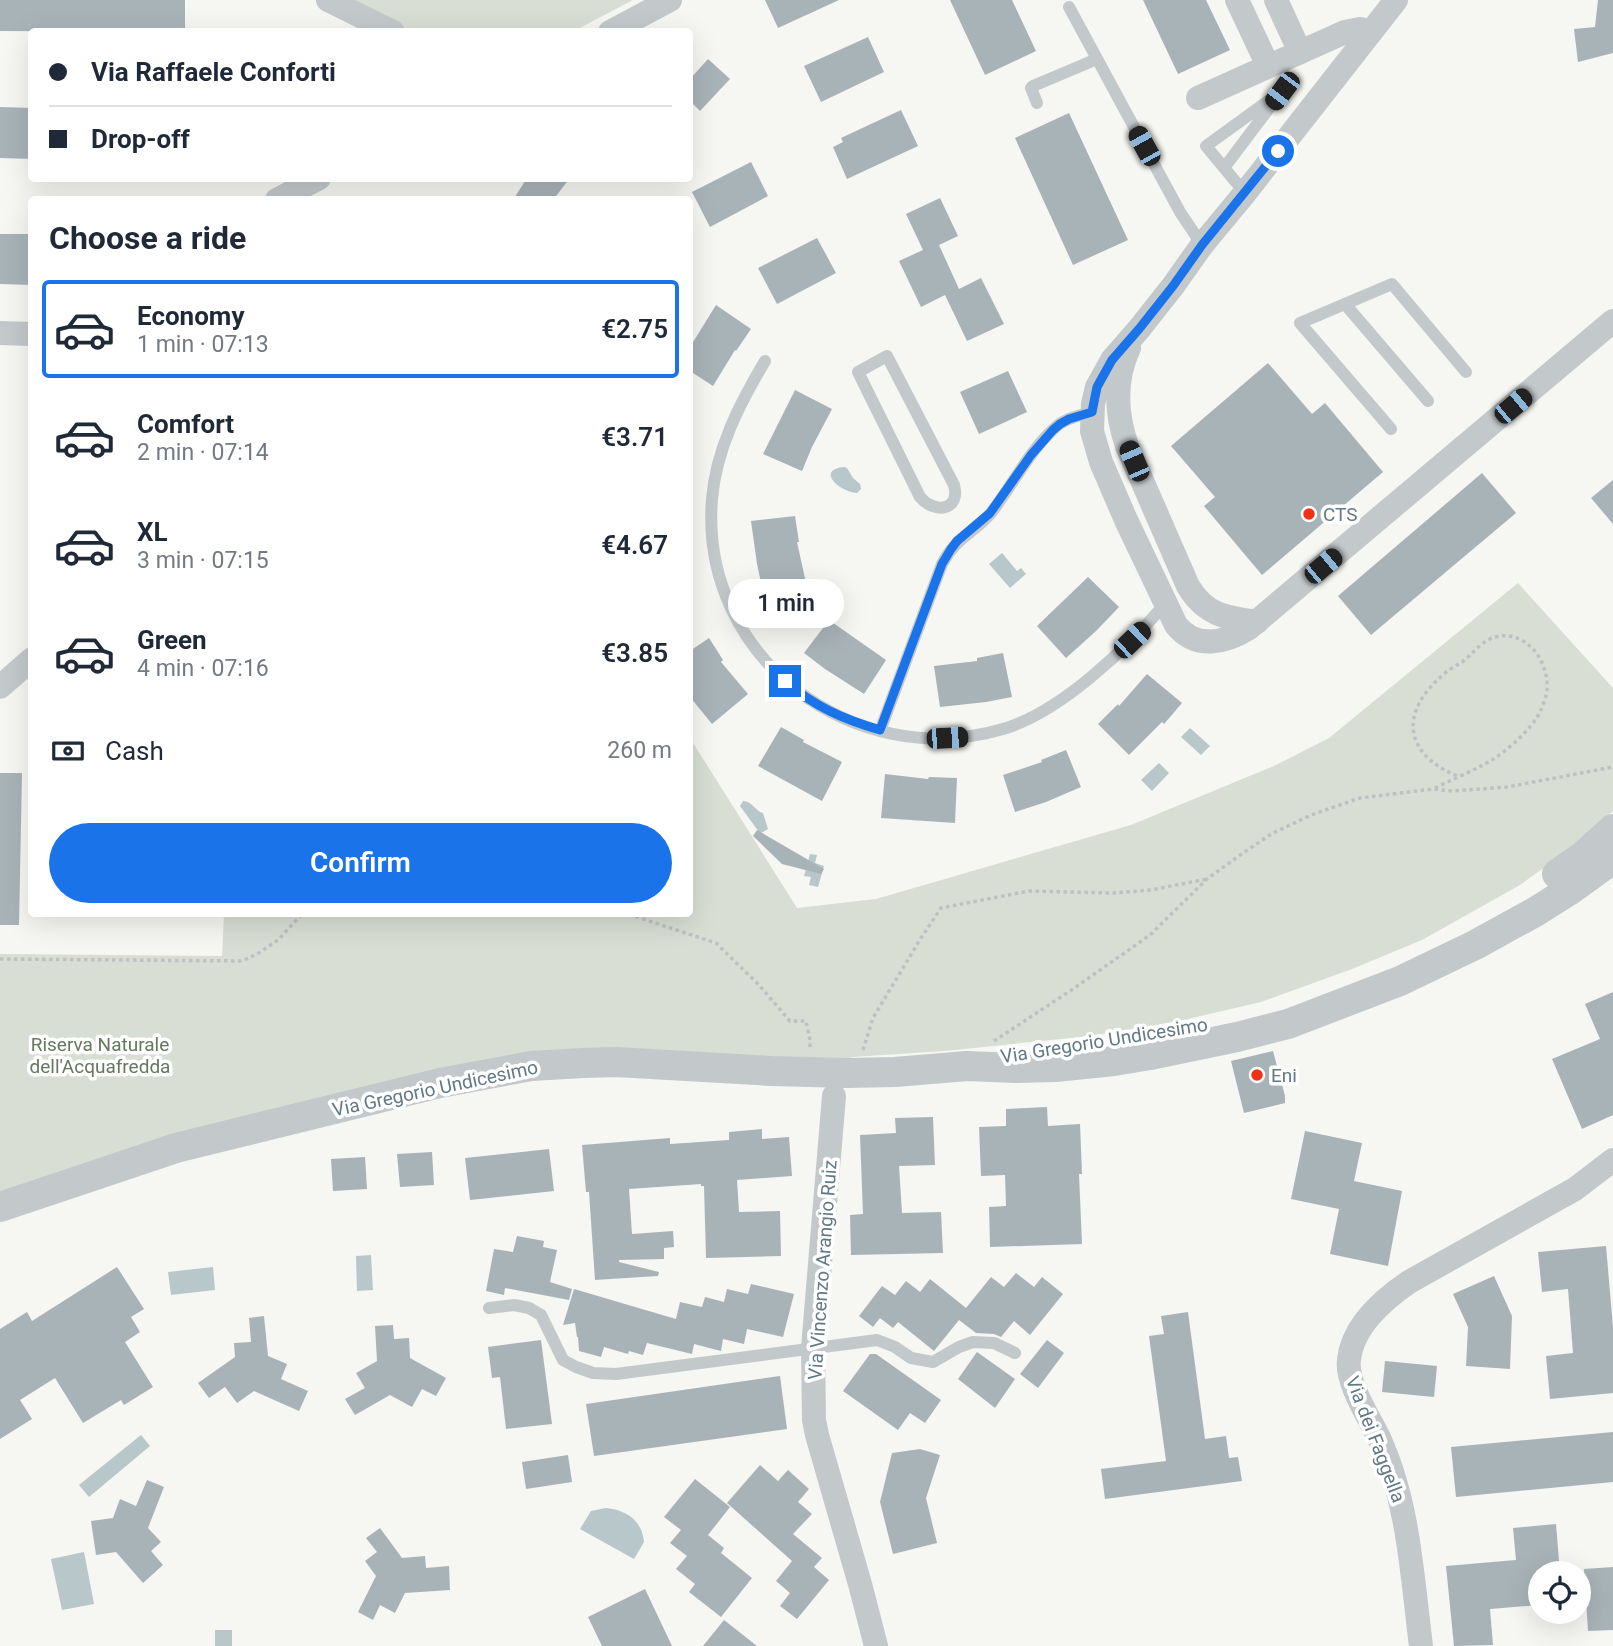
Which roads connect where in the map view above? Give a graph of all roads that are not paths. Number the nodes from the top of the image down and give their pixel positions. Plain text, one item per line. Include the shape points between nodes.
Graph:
1 (328, 0) edge
2 (670, 0) edge
3 (1237, 0) edge
4 (1276, 0) edge
5 (1396, 0) edge
6 (1069, 7) dead end
7 (385, 28) edge
8 (618, 28) edge
9 (1371, 31) junction
10 (1300, 51) junction
11 (1097, 59) junction
12 (1268, 66) junction
13 (1198, 98) dead end
14 (1037, 103) dead end
15 (1224, 168) junction
16 (311, 182) edge
17 (1245, 193) junction
18 (285, 196) edge
19 (1202, 245) junction
20 (1345, 304) junction
21 (1613, 321) edge
22 (1139, 329) junction
23 (0, 334) edge
24 (28, 334) edge
25 (887, 356) joint
26 (765, 361) dead end
27 (1466, 372) dead end
28 (1428, 401) dead end
29 (1092, 412) junction
30 (1391, 429) dead end
31 (1165, 604) junction
32 (1257, 622) junction
33 (28, 662) edge
34 (0, 687) edge
35 (880, 730) junction
36 (1613, 830) edge
37 (1613, 859) edge
38 (967, 1066) junction
39 (834, 1096) dead end
40 (1613, 1160) edge
41 (0, 1207) edge
42 (489, 1308) dead end
43 (813, 1348) junction
44 (1015, 1353) dead end
45 (876, 1646) edge
46 (1421, 1646) edge

1 - 7 street
2 - 8 street
3 - 12 street
4 - 10 street
5 - 9 street
6 - 11 lane
9 - 10 street via 1352,30
9 - 17 street
10 - 12 street
11 - 14 lane via 1033,86
11 - 19 lane
12 - 13 street
15 - 15 lane via 1206,146 1282,91 1249,135
15 - 17 lane
16 - 18 street
17 - 19 street
19 - 22 street
20 - 27 lane via 1392,284
20 - 28 lane
20 - 30 lane via 1300,323
21 - 32 street
22 - 29 street via 1106,369
22 - 32 street via 1123,362 1119,383 1119,414 1127,446 1193,593 1216,613
23 - 24 street
25 - 25 lane via 858,372 920,497 932,507 948,506 955,497 954,485
26 - 35 lane via 733,422 713,486 712,532 722,586 746,634 785,681 827,711
29 - 31 street via 1092,431 1105,473
29 - 35 lane via 1060,424 990,513 951,549
31 - 32 street via 1181,631 1206,642 1230,638
31 - 35 lane via 1097,672 1029,719 963,737 917,737
33 - 34 street
36 - 38 street, Via Gregorio Undicesimo via 1569,866 1490,915 1338,986 1200,1026 1111,1043 1017,1053
37 - 38 street, Via Gregorio Undicesimo via 1548,904 1475,945 1400,981 1287,1024 1114,1062 1034,1068
38 - 41 street, Via Gregorio Undicesimo via 847,1073 616,1062 531,1066 217,1137
39 - 43 street, Via Vincenzo Arangio Ruiz
40 - 46 street, Via dei Faggella via 1575,1189 1403,1286 1385,1300 1355,1339 1348,1367 1399,1493
42 - 43 lane via 514,1305 541,1315 563,1360 593,1373 616,1374
43 - 44 lane via 877,1340 911,1358 933,1362 973,1342 994,1343
43 - 45 street, Via Vincenzo Arangio Ruiz via 817,1434

